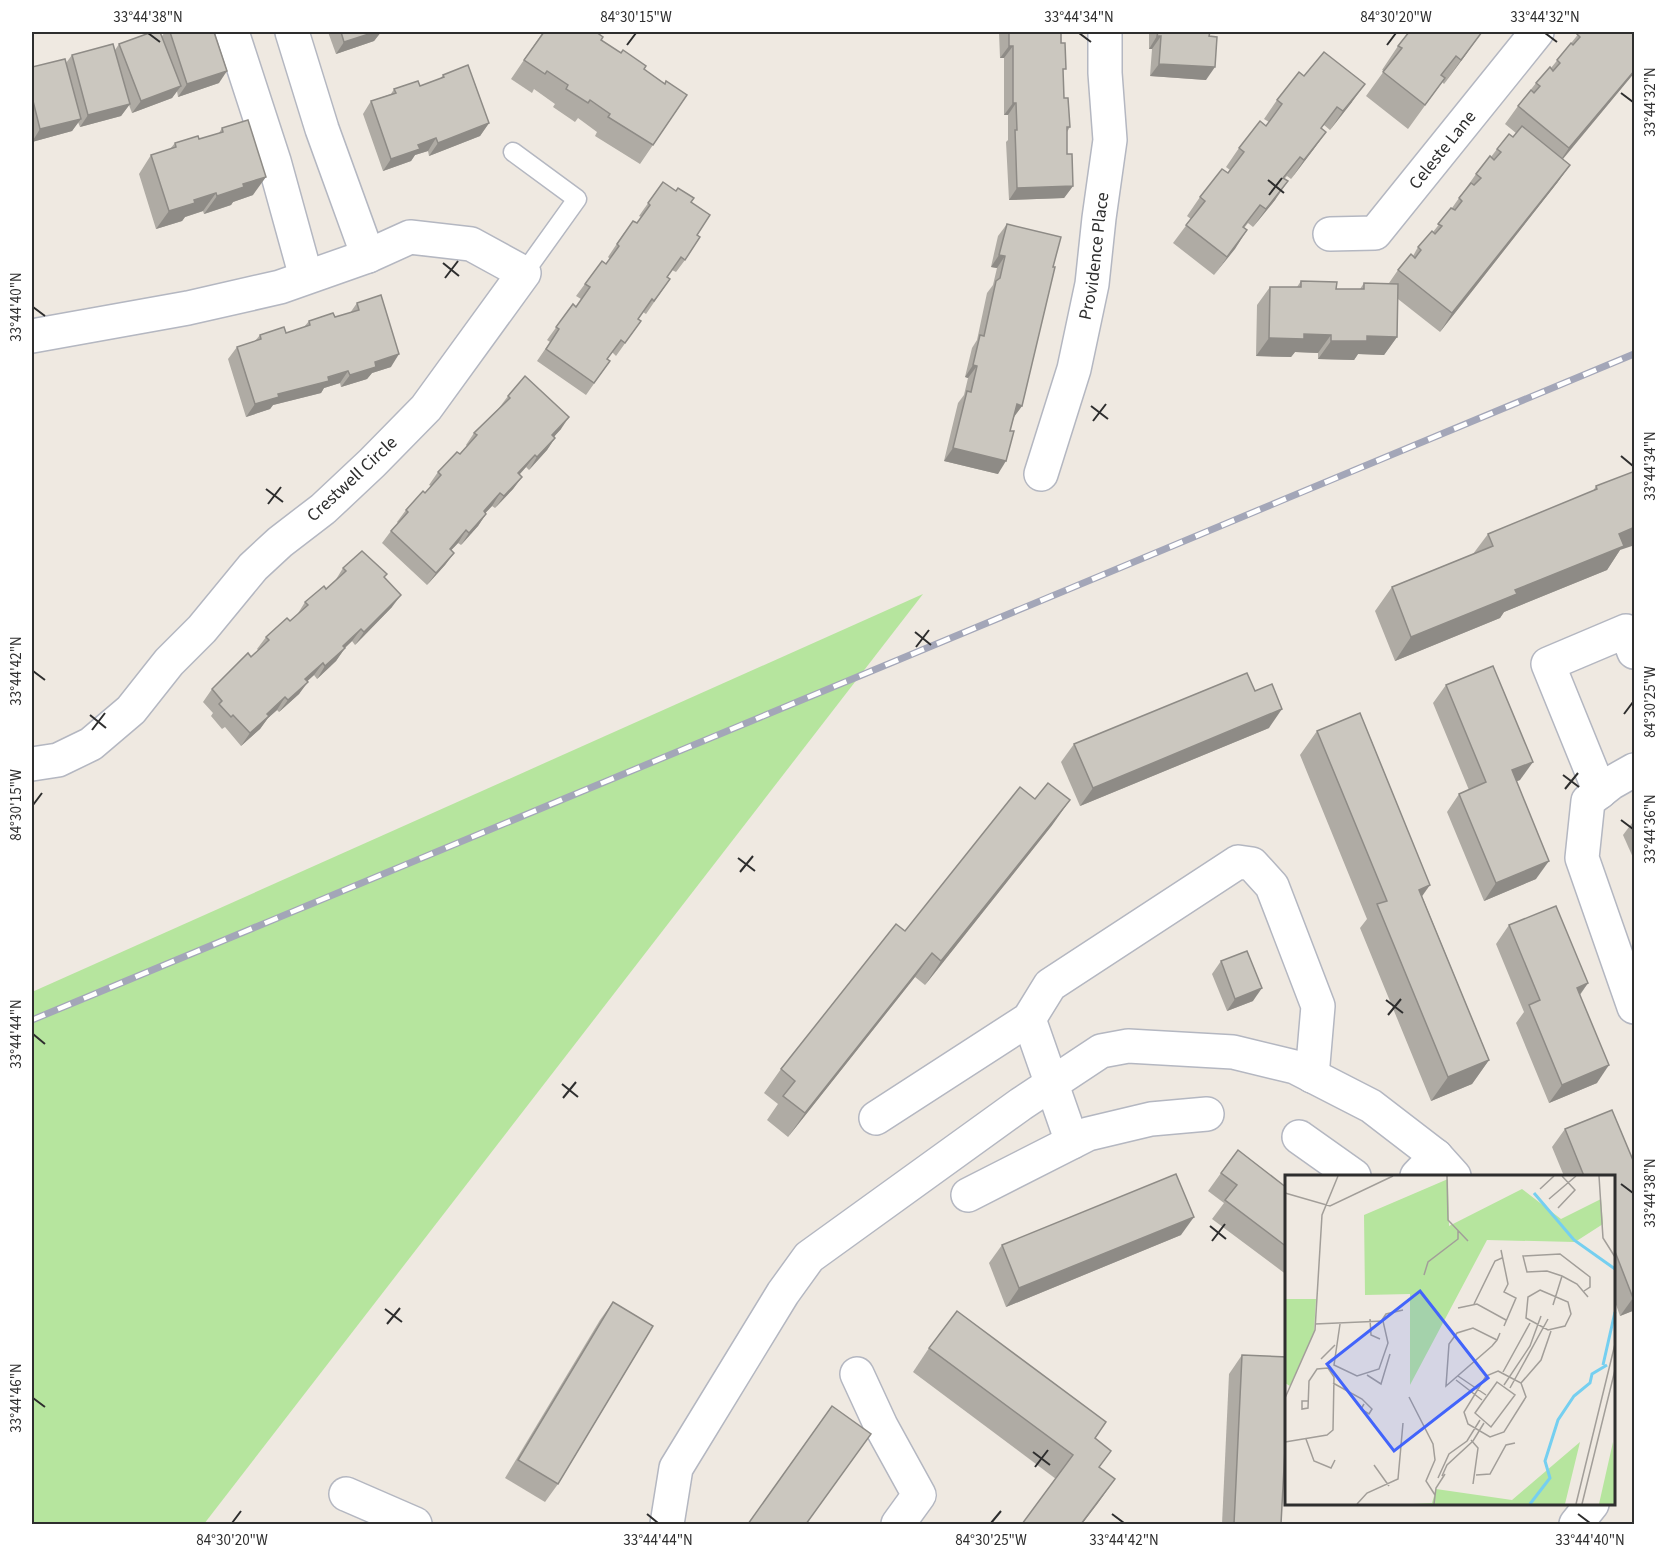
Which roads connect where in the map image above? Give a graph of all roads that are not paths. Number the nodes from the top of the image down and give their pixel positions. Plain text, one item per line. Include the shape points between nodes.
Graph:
1 (232, 32) edge
2 (292, 32) edge
3 (1105, 32) edge
4 (1537, 32) edge
5 (513, 152) dead end
6 (1330, 234) dead end
7 (368, 256) junction
8 (524, 273) junction
9 (306, 277) junction
10 (32, 336) edge
11 (1041, 474) dead end
12 (1635, 652) edge
13 (32, 764) edge
14 (1635, 770) edge
15 (1600, 792) junction
16 (1635, 1007) edge
17 (1029, 1019) junction
18 (1312, 1076) junction
19 (1052, 1083) junction
20 (1207, 1114) dead end
21 (876, 1118) dead end
22 (1299, 1137) dead end
23 (1072, 1142) junction
24 (1436, 1170) edge
25 (1353, 1175) edge
26 (968, 1196) dead end
27 (857, 1374) dead end
28 (346, 1494) dead end
29 (1590, 1505) edge
30 (415, 1524) edge
31 (667, 1524) edge
32 (898, 1524) edge
33 (1576, 1524) edge

1 - 9 street
2 - 7 street
3 - 11 street, Providence Place via 1110,140 1092,284 1074,369
4 - 6 street, Celeste Lane via 1375,233
5 - 8 lane via 577,199
7 - 8 street via 410,237 471,244
7 - 9 street
8 - 13 street, Crestwell Circle via 426,408 372,464 253,567 131,710 91,744 58,760
9 - 10 street via 280,287 188,308
12 - 15 street via 1626,632 1548,664
14 - 15 street
15 - 16 street via 1588,801 1582,858
17 - 18 street via 1050,986 1238,862 1252,864 1272,886 1318,1006
17 - 19 street
17 - 21 street
18 - 19 street via 1295,1067 1233,1052 1128,1046 1101,1051
18 - 24 street via 1371,1106
19 - 23 street
19 - 31 street via 809,1257 676,1468
20 - 23 street via 1150,1119 1088,1134
22 - 25 street
23 - 26 street
27 - 32 street via 919,1495
28 - 30 street
29 - 33 street

